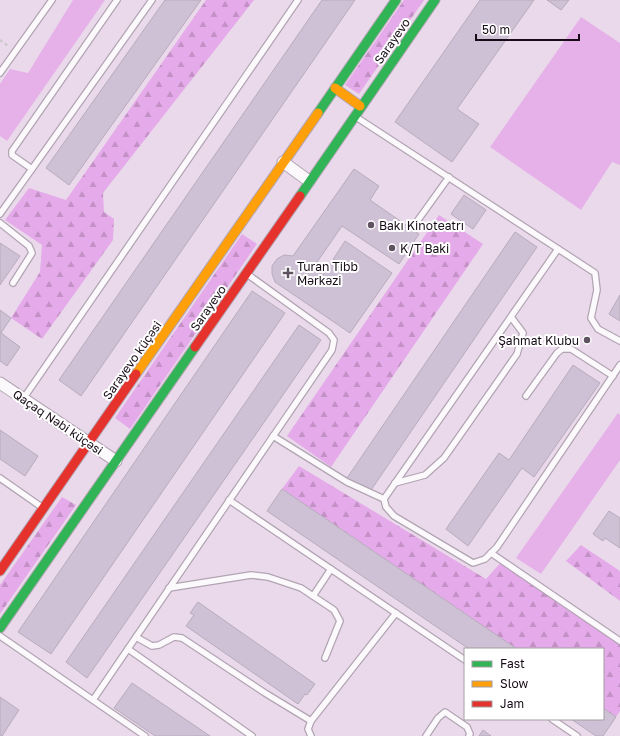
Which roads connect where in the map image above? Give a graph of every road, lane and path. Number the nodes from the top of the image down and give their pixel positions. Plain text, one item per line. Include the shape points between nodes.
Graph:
1 (52, 0) edge
2 (117, 0) edge
3 (152, 0) edge
4 (298, 0) edge
5 (396, 0) edge
6 (435, 0) edge
7 (0, 73) edge
8 (334, 88) junction
9 (360, 106) junction
10 (354, 116) junction
11 (283, 162) junction
12 (32, 169) junction
13 (449, 177) junction
14 (310, 181) junction
15 (0, 214) edge
16 (418, 220) dead end
17 (0, 223) edge
18 (558, 249) junction
19 (246, 274) junction
20 (13, 283) dead end
21 (511, 316) junction
22 (620, 341) edge
23 (620, 365) edge
24 (613, 376) junction
25 (0, 383) edge
26 (526, 396) dead end
27 (23, 399) junction
28 (273, 436) junction
29 (89, 443) junction
30 (116, 461) junction
31 (0, 478) edge
32 (395, 483) junction
33 (384, 499) junction
34 (229, 500) junction
35 (44, 508) junction
36 (491, 554) junction
37 (330, 569) junction
38 (0, 571) edge
39 (169, 588) junction
40 (313, 596) junction
41 (396, 613) junction
42 (0, 628) edge
43 (0, 636) edge
44 (136, 637) junction
45 (620, 640) edge
46 (128, 649) junction
47 (325, 658) dead end
48 (464, 659) edge
49 (93, 700) junction
50 (553, 720) edge
51 (311, 721) junction
52 (146, 736) edge
53 (252, 736) edge
54 (311, 736) edge
55 (426, 736) edge
56 (469, 736) edge
57 (577, 736) edge

1 - 7 lane
2 - 12 lane via 12,151 12,155
3 - 12 lane
4 - 27 lane
5 - 8 street, Sarayevo
6 - 9 street, Sarayevo
8 - 9 street
8 - 11 street, Sarayevo
9 - 10 street, Sarayevo
10 - 13 lane
10 - 14 street, Sarayevo
11 - 14 street
11 - 29 street, Sarayevo küçəsi
12 - 15 lane
13 - 16 lane
13 - 18 lane
14 - 19 street, Sarayevo
17 - 20 lane via 29,246 32,253
18 - 21 lane
18 - 22 lane via 595,273 597,290 591,318 598,329
19 - 28 lane via 329,333 334,340 332,350
19 - 30 street, Sarayevo
21 - 32 lane
21 - 32 lane via 523,333 517,354 444,458 425,475
23 - 24 lane
24 - 26 lane via 571,349 562,349
24 - 36 lane
25 - 27 street, Qaçaq Nəbi küçəsi
27 - 29 street, Qaçaq Nəbi küçəsi
28 - 33 lane via 347,482
28 - 34 lane
29 - 30 street, Qaçaq Nəbi küçəsi
29 - 35 street, Sarayevo küçəsi
30 - 42 street, Sarayevo
31 - 35 lane
32 - 33 lane
33 - 36 lane via 386,507 394,516 473,563
34 - 37 lane
34 - 39 lane
35 - 38 street, Sarayevo küçəsi
36 - 45 lane
37 - 40 lane
37 - 41 lane
39 - 40 lane via 251,575 268,577 301,588
39 - 44 lane
40 - 47 lane via 334,610 340,621
41 - 48 lane
41 - 51 lane
43 - 49 lane
44 - 46 lane
44 - 51 lane via 152,646 174,637 182,638
46 - 49 lane
46 - 53 lane
49 - 52 lane
50 - 57 lane
51 - 54 lane via 308,730
55 - 56 lane via 445,712 467,727

